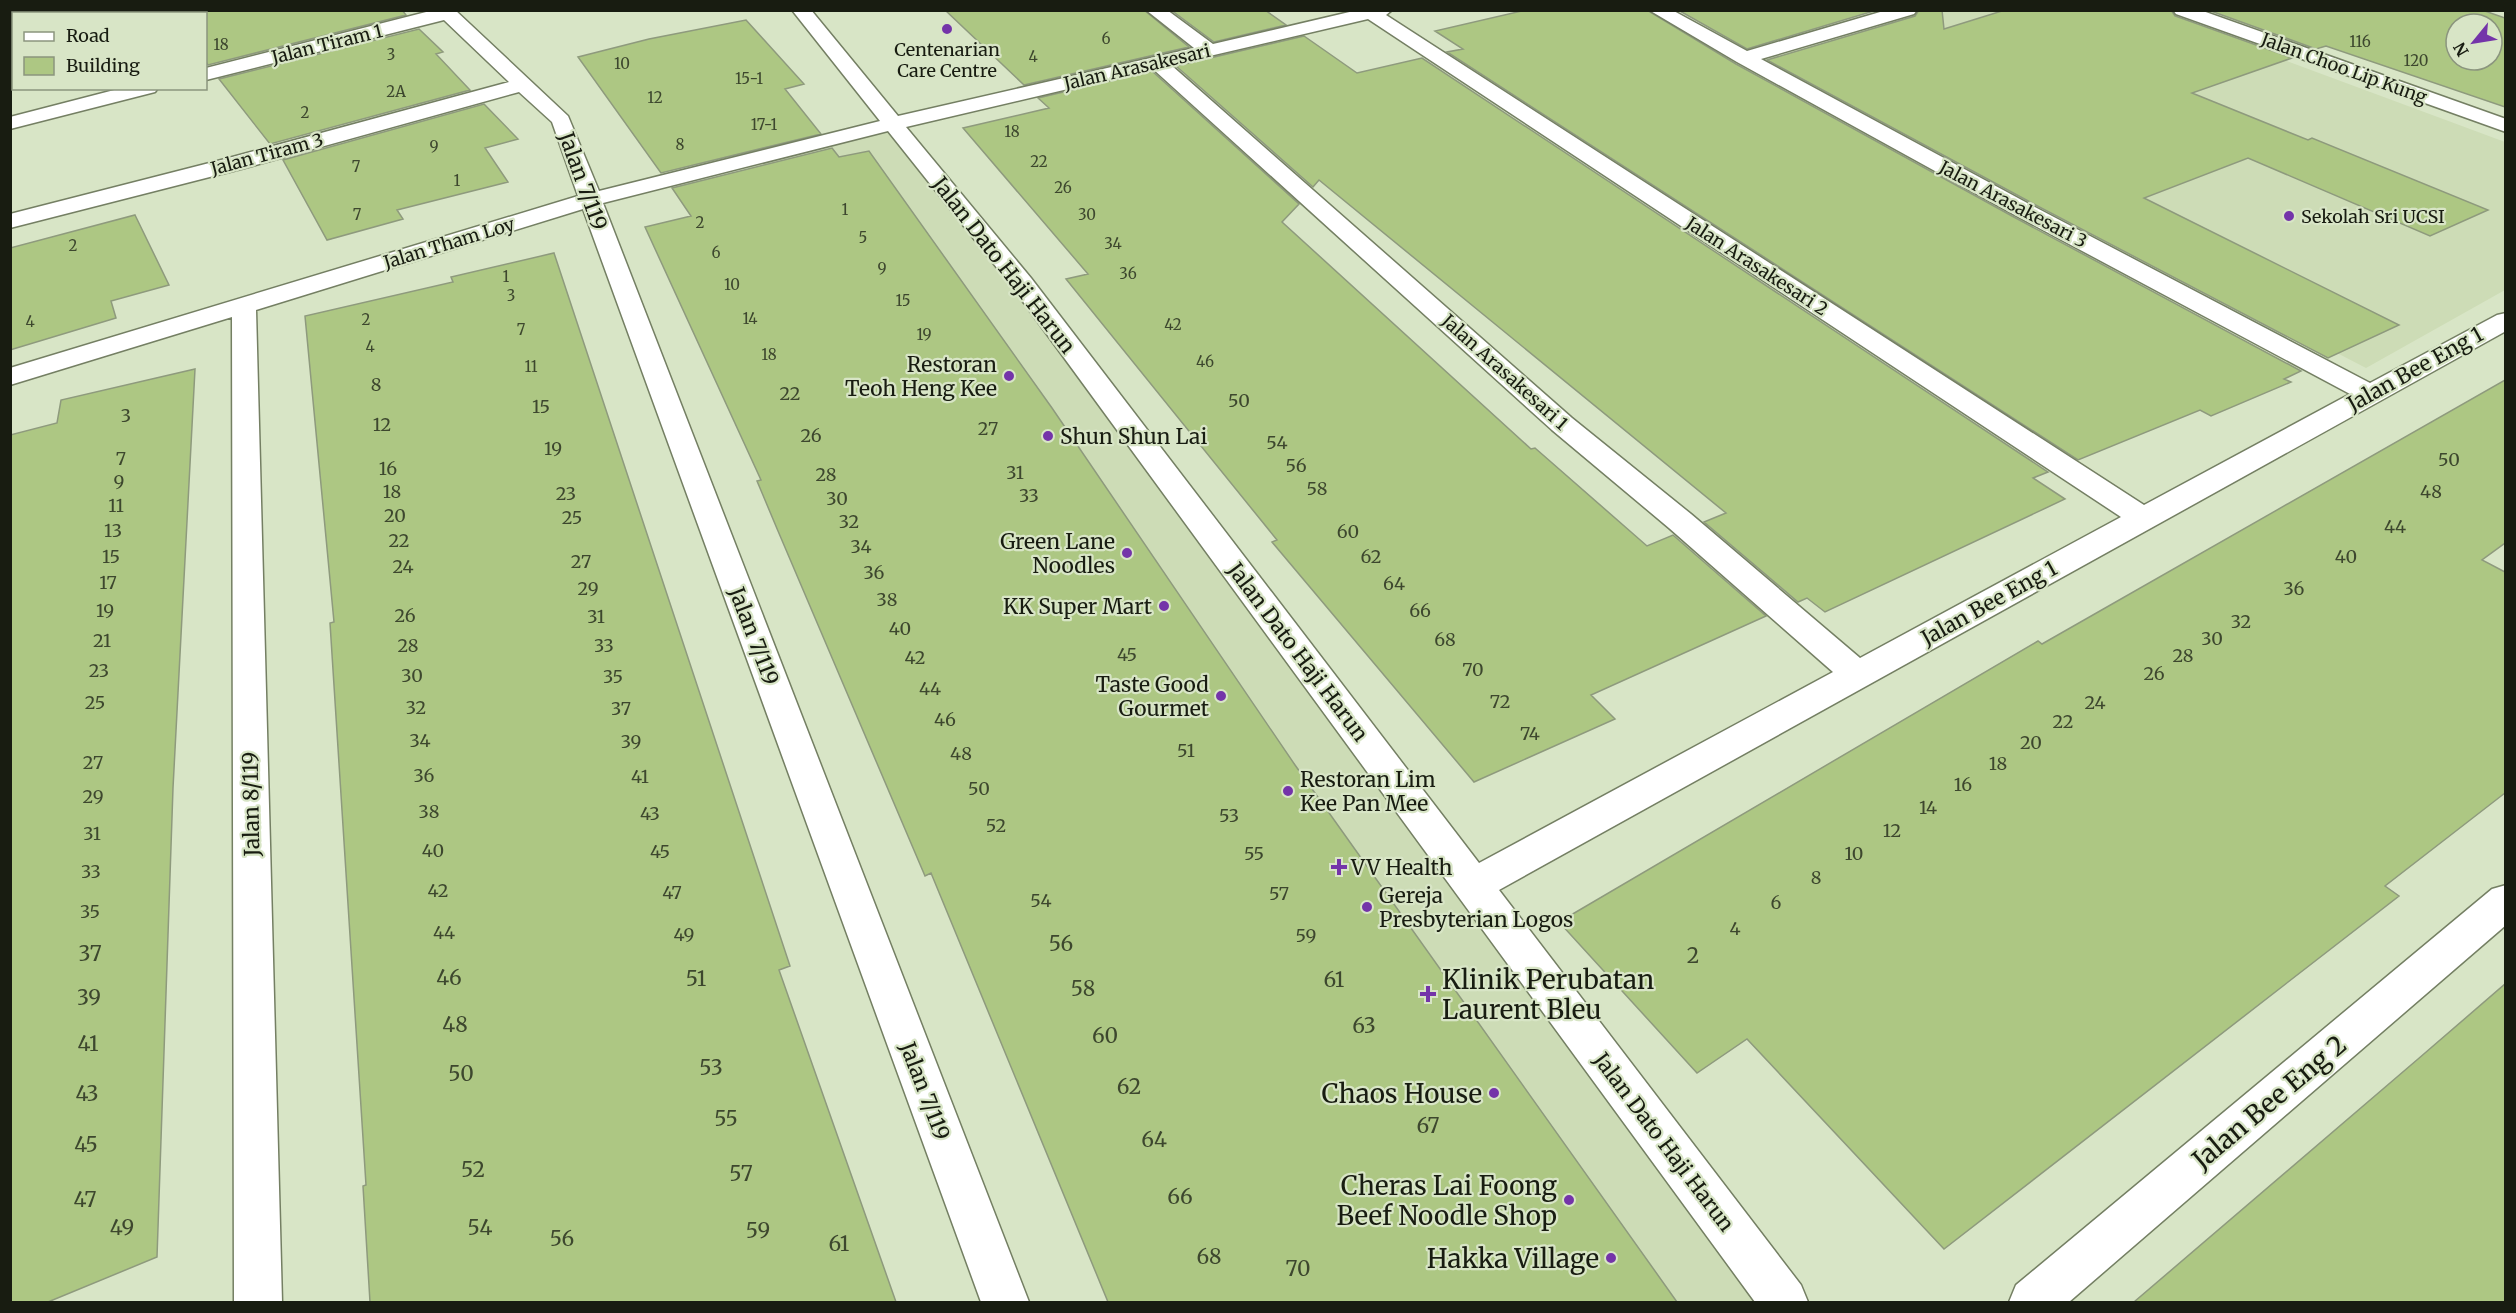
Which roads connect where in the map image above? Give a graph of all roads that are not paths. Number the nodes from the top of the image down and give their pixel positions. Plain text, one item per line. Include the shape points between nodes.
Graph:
1 (801, 10) edge
2 (1155, 10) edge
3 (1658, 10) edge
4 (1908, 10) edge
5 (2182, 10) edge
6 (446, 12) edge
7 (1377, 12) edge
8 (1209, 51) junction
9 (1744, 58) junction
10 (1157, 63) junction
11 (207, 74) edge
12 (522, 85) junction
13 (140, 90) edge
14 (10, 123) edge
15 (892, 124) junction
16 (2505, 126) edge
17 (589, 200) junction
18 (10, 221) edge
19 (244, 306) junction
20 (2505, 320) edge
21 (10, 376) edge
22 (2370, 394) junction
23 (2143, 518) junction
24 (1858, 675) junction
25 (1473, 885) junction
26 (2505, 901) edge
27 (258, 1302) edge
28 (1005, 1302) edge
29 (1784, 1302) edge
30 (2033, 1302) edge

1 - 15 street, Jalan Dato Haji Harun
2 - 8 street
3 - 9 street, Jalan Arasakesari 3
4 - 9 street
5 - 16 street, Jalan Choo Lip Kung
6 - 11 street, Jalan Tiram 1
6 - 12 street, Jalan 7/119
7 - 8 street, Jalan Arasakesari
7 - 23 street, Jalan Arasakesari 2
8 - 10 street, Jalan Arasakesari
9 - 22 street, Jalan Arasakesari 3
10 - 15 street, Jalan Arasakesari
10 - 24 street, Jalan Arasakesari 1 via 1562,424
12 - 17 street, Jalan 7/119 via 561,120
12 - 18 street, Jalan Tiram 3
13 - 14 street
15 - 17 street, Jalan Tham Loy
15 - 25 street, Jalan Dato Haji Harun via 1022,284
17 - 19 street, Jalan Tham Loy
17 - 28 street, Jalan 7/119
19 - 21 street, Jalan Tham Loy
19 - 27 street, Jalan 8/119
20 - 22 street, Jalan Bee Eng 1
22 - 23 street, Jalan Bee Eng 1
23 - 24 street, Jalan Bee Eng 1
24 - 25 street, Jalan Bee Eng 1
25 - 29 street, Jalan Dato Haji Harun
26 - 30 street, Jalan Bee Eng 2

